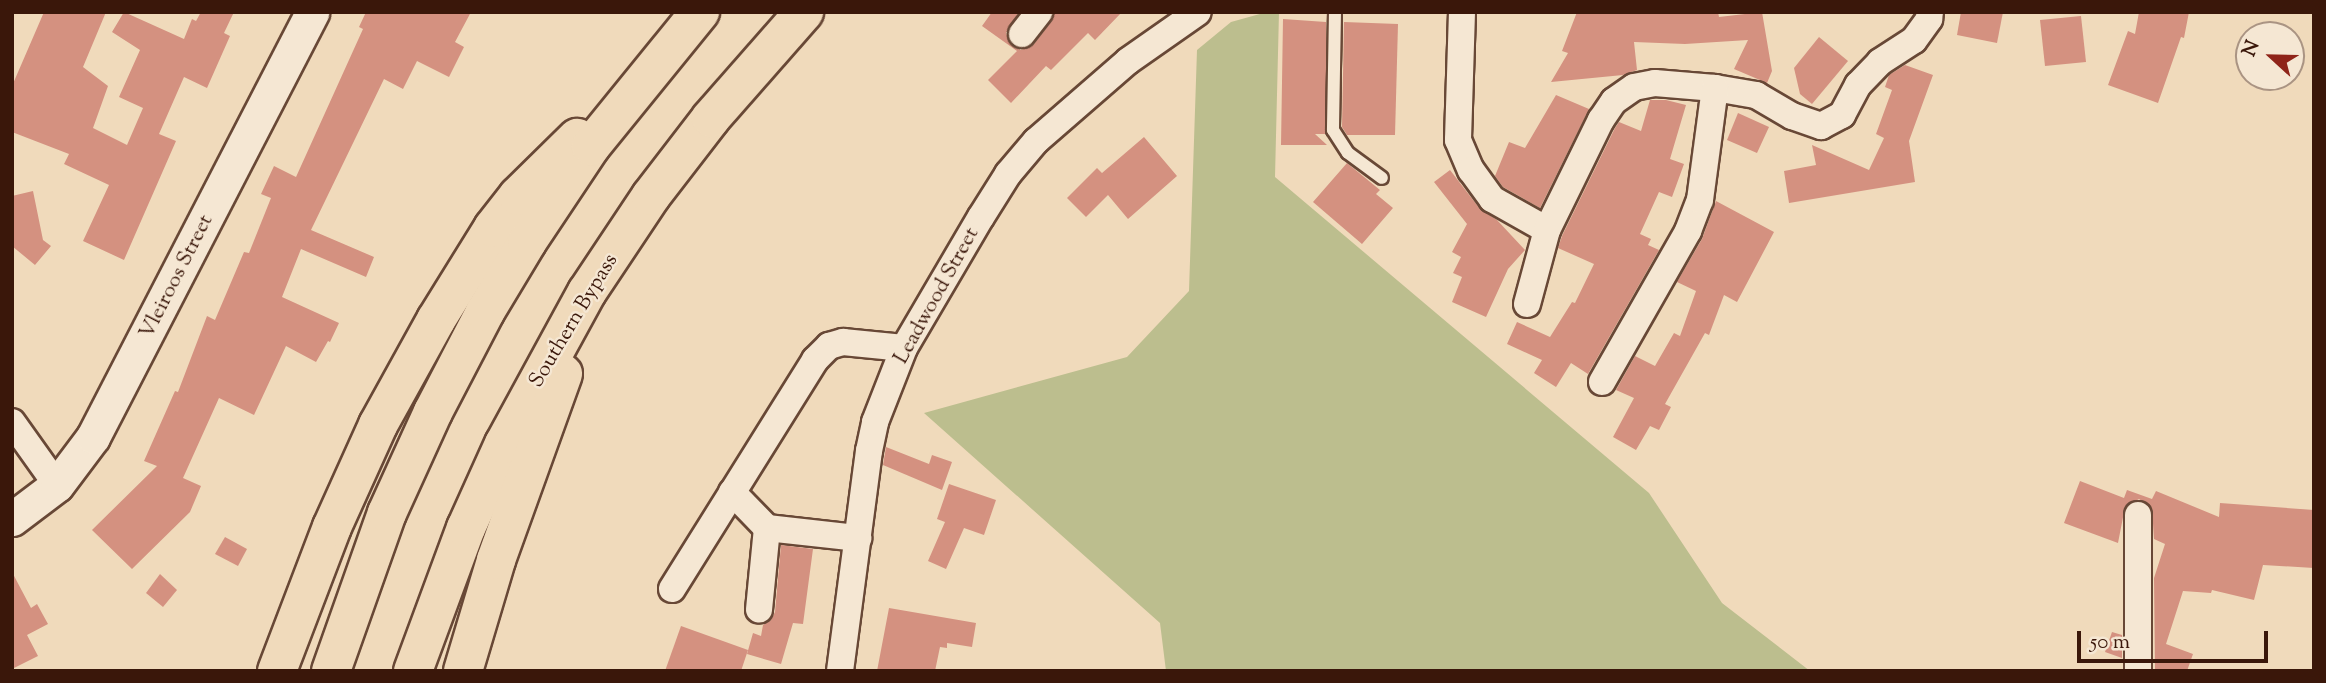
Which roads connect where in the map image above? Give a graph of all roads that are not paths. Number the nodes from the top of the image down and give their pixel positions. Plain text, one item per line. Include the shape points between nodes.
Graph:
1 (312, 12) edge
2 (700, 12) edge
3 (804, 12) edge
4 (1039, 12) edge
5 (1198, 12) edge
6 (1335, 12) edge
7 (1462, 12) edge
8 (1930, 12) edge
9 (1023, 34) dead end
10 (641, 80) junction
11 (1715, 88) junction
12 (1382, 178) dead end
13 (1547, 230) junction
14 (587, 292) junction
15 (1527, 304) dead end
16 (904, 348) junction
17 (1602, 382) dead end
18 (12, 422) edge
19 (57, 485) junction
20 (733, 492) junction
21 (2138, 515) dead end
22 (12, 519) edge
23 (767, 528) junction
24 (858, 538) junction
25 (672, 589) dead end
26 (759, 610) dead end
27 (277, 671) edge
28 (331, 671) edge
29 (413, 671) edge
30 (463, 671) edge
31 (840, 671) edge
32 (2138, 671) edge

1 - 19 street, Vleiroos Street via 122,384 93,437
2 - 10 highway
3 - 14 highway, Southern Bypass via 711,118 651,196
4 - 9 street
5 - 16 street, Leadwood Street via 1128,61 1036,141 1008,174
6 - 12 lane via 1333,131 1348,153
7 - 13 street via 1458,140 1471,170 1493,199
8 - 11 street via 1914,40 1880,62 1858,85 1842,115 1821,126 1756,95
10 - 27 highway via 518,196 464,274 378,425 332,527
10 - 28 highway via 541,220 479,323 387,513
11 - 13 street via 1655,83 1634,87 1614,101
11 - 17 street via 1700,200 1688,231
13 - 15 street
14 - 29 highway, Southern Bypass via 504,444 466,528
14 - 30 highway
16 - 20 street via 843,342 829,346 815,360
16 - 24 street, Leadwood Street via 875,422
18 - 19 street
19 - 22 street, Vleiroos Street
20 - 23 street
20 - 25 street
21 - 32 street
23 - 24 street
23 - 26 street
24 - 31 street, Leadwood Street

